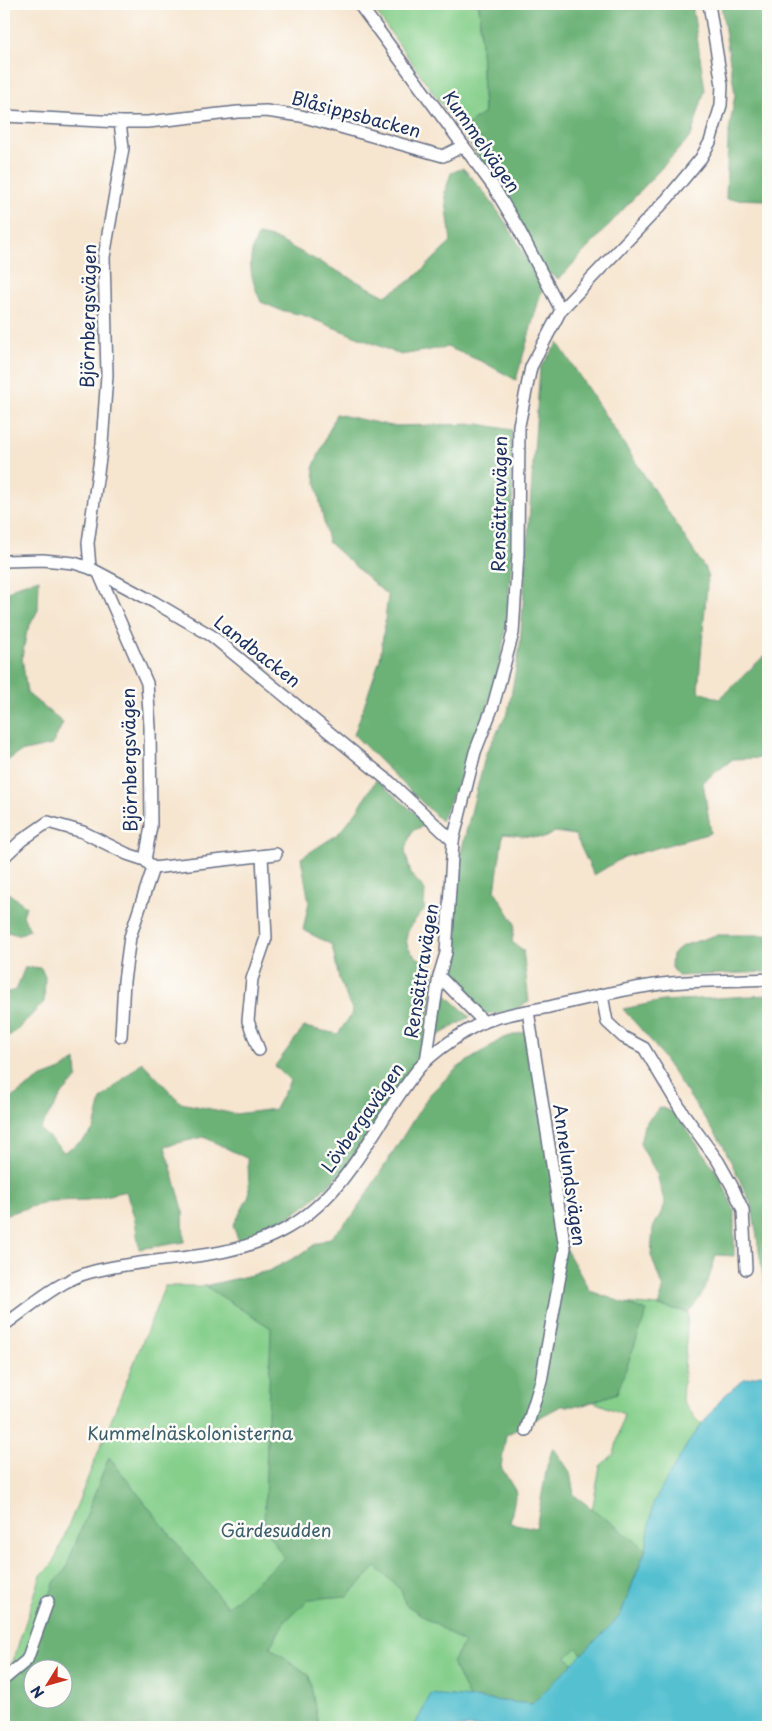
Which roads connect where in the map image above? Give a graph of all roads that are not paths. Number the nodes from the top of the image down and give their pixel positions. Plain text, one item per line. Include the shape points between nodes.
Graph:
1 (359, 4) edge
2 (709, 4) edge
3 (4, 116) edge
4 (120, 122) junction
5 (463, 146) junction
6 (561, 310) junction
7 (4, 561) edge
8 (90, 568) junction
9 (100, 576) junction
10 (453, 841) junction
11 (276, 854) dead end
12 (262, 856) junction
13 (4, 857) edge
14 (149, 864) junction
15 (439, 976) junction
16 (768, 979) edge
17 (602, 995) junction
18 (528, 1011) junction
19 (484, 1022) junction
20 (121, 1036) dead end
21 (259, 1050) dead end
22 (426, 1061) junction
23 (746, 1269) dead end
24 (4, 1325) edge
25 (526, 1430) dead end
26 (48, 1601) dead end
27 (4, 1679) edge

1 - 5 street, Kummelvägen
2 - 6 street, Rensättravägen via 722,85 720,112 710,142 667,199
3 - 4 street
4 - 5 street, Blåsippsbacken via 266,111 300,116 442,156
4 - 8 street, Björnbergsvägen via 123,148 104,257 107,375 102,444 88,543
5 - 6 street, Kummelvägen via 517,226
6 - 10 street, Rensättravägen via 531,368 519,425 518,553 513,633 493,706 475,752
7 - 8 street, Landbacken via 42,560
8 - 9 street, Landbacken
9 - 10 street, Landbacken via 154,602 212,636 391,783
9 - 14 street, Björnbergsvägen via 147,683 150,726
10 - 15 street, Rensättravägen via 446,953
11 - 12 street
12 - 14 street
12 - 21 street via 266,938 252,979 248,1021
13 - 14 street via 48,822 83,832
14 - 20 street, Björnbergsvägen via 130,937
15 - 19 street
15 - 22 street, Rensättravägen
16 - 17 street, Lövbergavägen via 672,983
17 - 18 street, Lövbergavägen
17 - 23 street via 608,1022 623,1037 644,1048 732,1186 743,1210
18 - 19 street, Lövbergavägen
18 - 25 street, Annelundsvägen via 565,1248 541,1381
19 - 22 street, Lövbergavägen
22 - 24 street, Lövbergavägen via 352,1169 296,1223 238,1248 187,1258 134,1262 88,1272 62,1285
26 - 27 street via 27,1660

